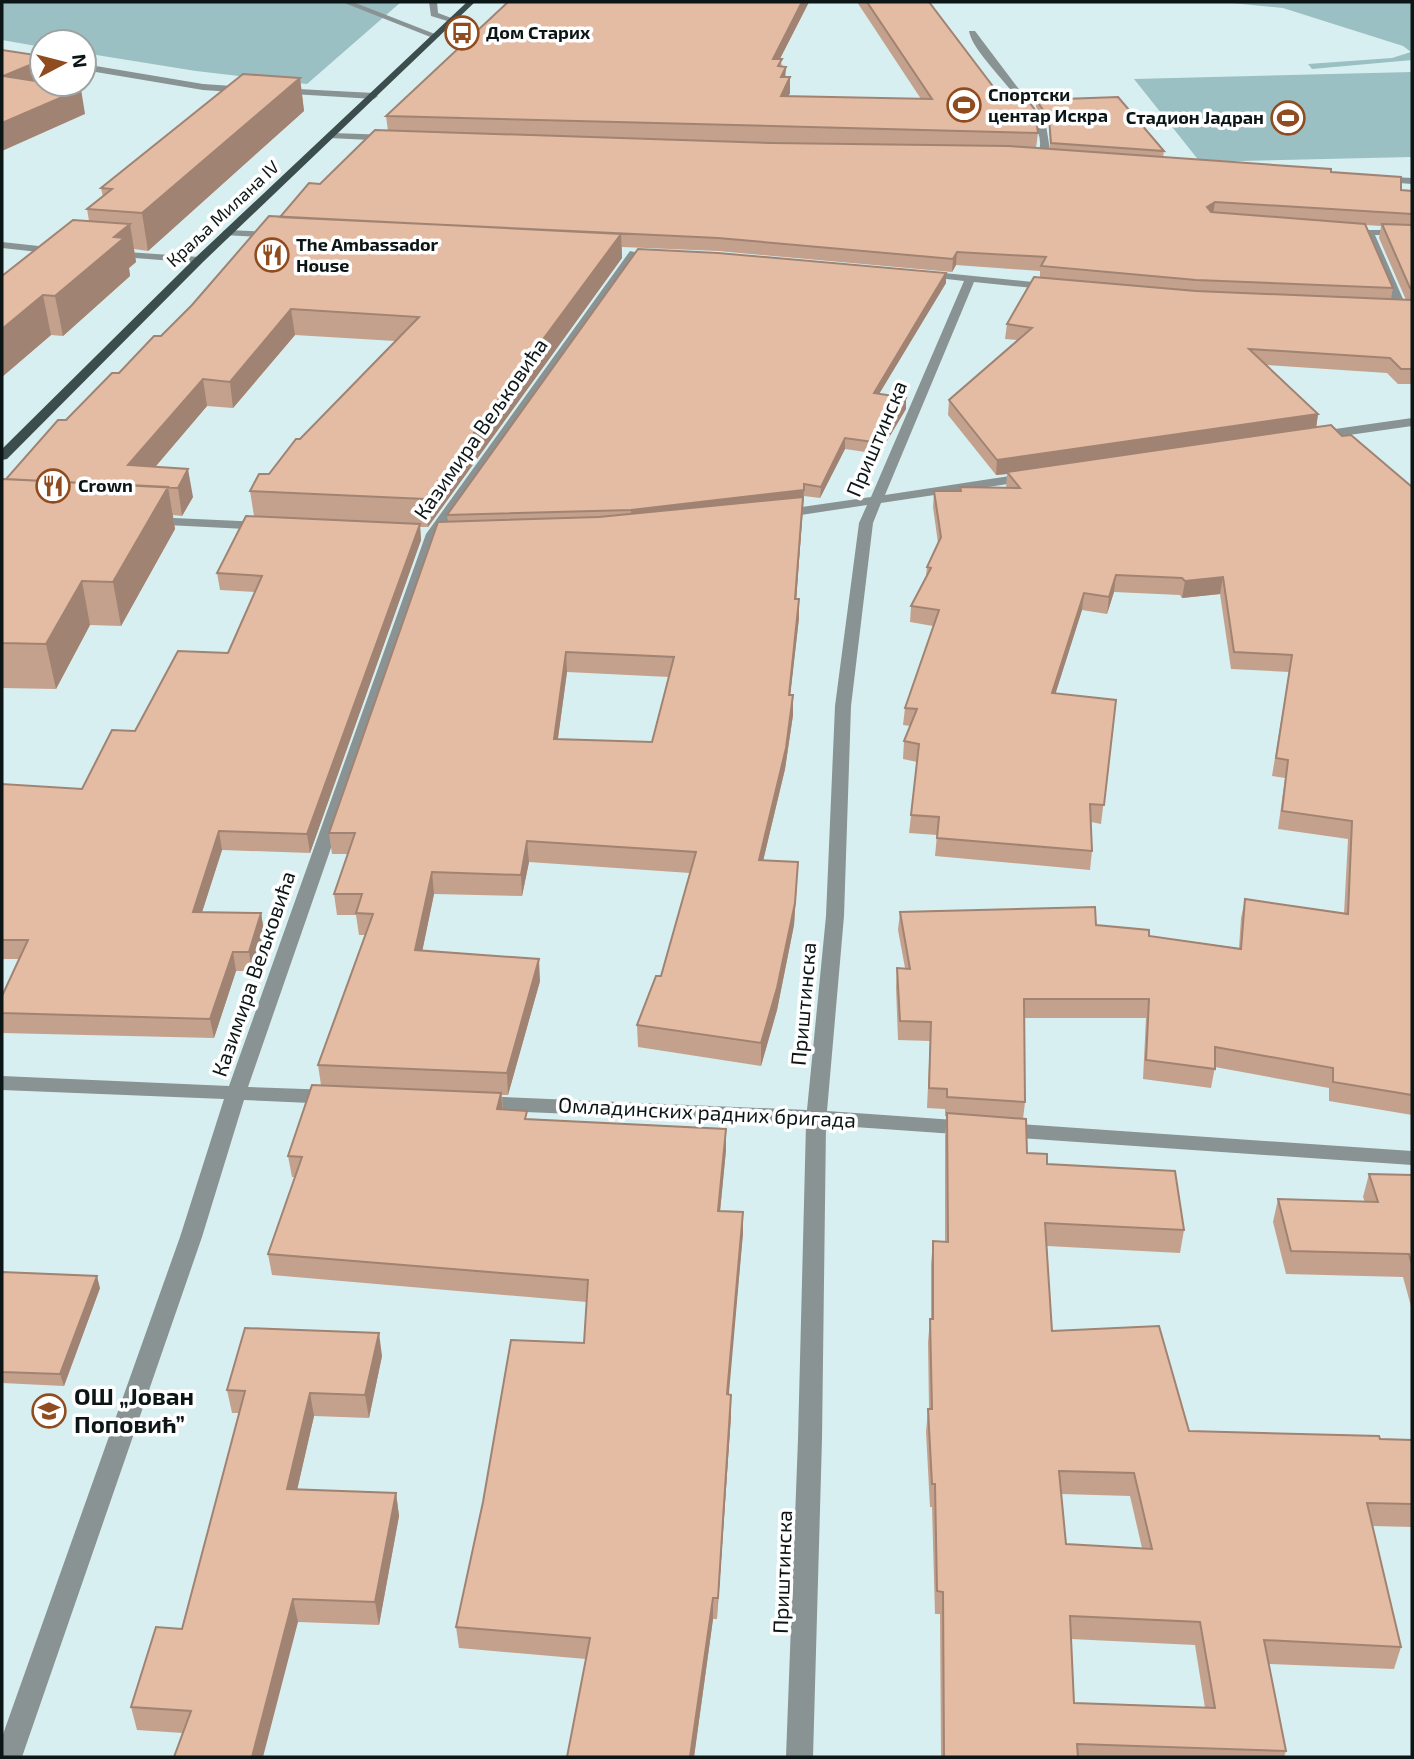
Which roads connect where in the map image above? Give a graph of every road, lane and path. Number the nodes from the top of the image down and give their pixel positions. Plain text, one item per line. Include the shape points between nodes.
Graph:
1 (346, 2) edge
2 (433, 2) edge
3 (471, 2) edge
4 (452, 21) junction
5 (972, 33) dead end
6 (436, 36) junction
7 (98, 69) edge
8 (254, 90) edge
9 (267, 91) edge
10 (374, 96) junction
11 (332, 136) junction
12 (399, 138) edge
13 (1055, 156) edge
14 (1359, 178) edge
15 (1412, 181) edge
16 (1355, 231) edge
17 (1368, 232) junction
18 (227, 233) junction
19 (1412, 233) edge
20 (295, 236) edge
21 (2, 245) edge
22 (68, 252) edge
23 (95, 253) edge
24 (634, 253) edge
25 (199, 260) junction
26 (916, 274) edge
27 (970, 279) junction
28 (1064, 288) edge
29 (1387, 308) edge
30 (1406, 309) edge
31 (1412, 422) edge
32 (1304, 438) edge
33 (2, 456) edge
34 (1046, 475) edge
35 (876, 500) junction
36 (763, 515) edge
37 (141, 521) edge
38 (280, 527) edge
39 (2, 1083) edge
40 (236, 1093) junction
41 (346, 1098) edge
42 (457, 1102) edge
43 (816, 1117) junction
44 (1412, 1158) edge
45 (8, 1757) edge
46 (799, 1757) edge

1 - 6 street
2 - 4 street via 434,14
3 - 4 main road, Краља Милана IV
4 - 6 main road, Краља Милана IV
5 - 13 street via 1041,125 1045,150 1036,155
6 - 10 main road, Краља Милана IV
7 - 8 street via 203,88
9 - 10 street
10 - 11 main road, Краља Милана IV
11 - 12 street
11 - 18 main road, Краља Милана IV
14 - 15 street
16 - 17 street
17 - 19 street
17 - 30 street
18 - 20 street
18 - 25 main road, Краља Милана IV
21 - 22 street
23 - 25 street
24 - 40 street, Казимира Вељковића via 433,534
25 - 33 main road, Краља Милана IV
26 - 27 street
27 - 28 street
27 - 35 street, Приштинска
29 - 30 street
31 - 32 street
34 - 35 street
35 - 36 street
35 - 43 street, Приштинска via 866,523 843,706 835,916
37 - 38 street
39 - 40 street
40 - 41 street
40 - 45 street, Казимира Вељковића via 191,1237
42 - 43 street, Омладинских радних бригада
43 - 44 street, Омладинских радних бригада
43 - 46 street, Приштинска

